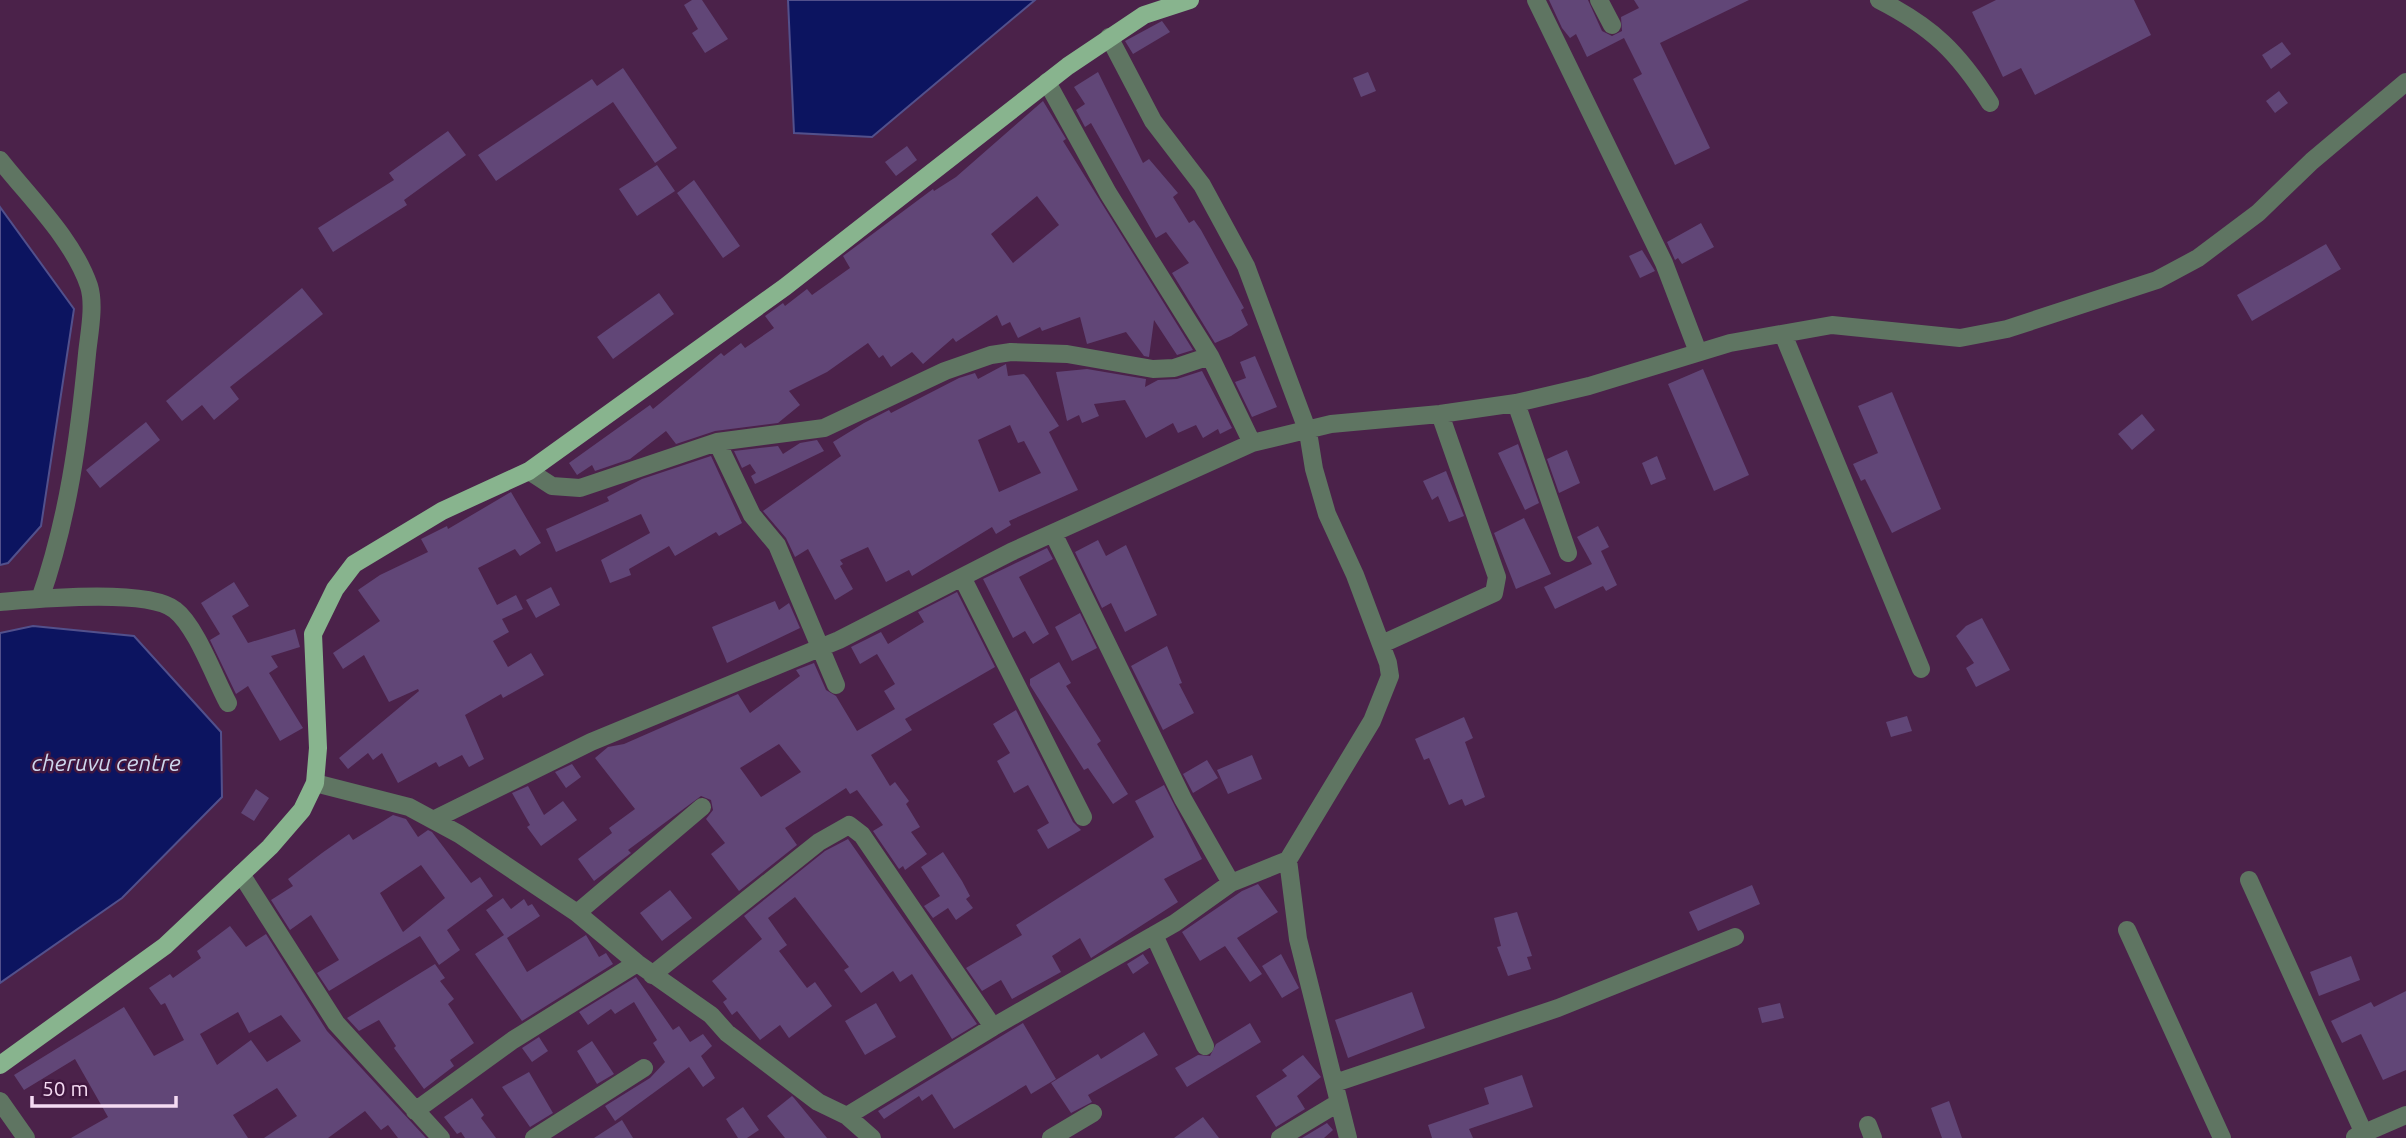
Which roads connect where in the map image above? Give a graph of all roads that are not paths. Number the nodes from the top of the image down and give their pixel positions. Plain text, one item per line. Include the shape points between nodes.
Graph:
1 (1190, 0) edge
2 (1536, 0) edge
3 (1599, 0) edge
4 (1879, 0) edge
5 (1612, 25) dead end
6 (1109, 37) junction
7 (1047, 82) junction
8 (2406, 82) edge
9 (1990, 103) dead end
10 (0, 160) edge
11 (1783, 334) junction
12 (1698, 352) junction
13 (1210, 356) junction
14 (1516, 402) junction
15 (1440, 414) junction
16 (1308, 432) junction
17 (717, 442) junction
18 (1252, 443) junction
19 (529, 471) junction
20 (1053, 533) junction
21 (1568, 553) dead end
22 (962, 577) junction
23 (40, 599) junction
24 (0, 602) edge
25 (1382, 644) junction
26 (822, 647) junction
27 (1921, 669) dead end
28 (836, 685) dead end
29 (228, 703) dead end
30 (315, 783) junction
31 (702, 807) dead end
32 (1083, 817) dead end
33 (433, 820) junction
34 (1288, 860) junction
35 (241, 874) junction
36 (2249, 880) dead end
37 (1231, 883) junction
38 (577, 913) junction
39 (2127, 930) dead end
40 (1154, 935) junction
41 (1735, 937) dead end
42 (637, 963) junction
43 (652, 975) junction
44 (993, 1027) junction
45 (1205, 1046) dead end
46 (0, 1065) edge
47 (644, 1068) dead end
48 (1335, 1083) junction
49 (0, 1101) edge
50 (1338, 1103) junction
51 (415, 1111) junction
52 (1093, 1113) dead end
53 (2406, 1115) edge
54 (847, 1116) junction
55 (2361, 1136) edge
56 (26, 1138) edge
57 (441, 1138) edge
58 (534, 1138) edge
59 (872, 1138) edge
60 (1051, 1138) edge
61 (1280, 1138) edge
62 (1348, 1138) edge
63 (2222, 1138) edge

1 - 6 main road via 1144,15
2 - 12 street via 1664,263
3 - 5 street
4 - 9 street via 1917,20 1958,56
6 - 7 main road
6 - 16 street via 1153,121 1202,185 1246,266
7 - 13 street via 1108,193
7 - 19 main road via 785,287
8 - 11 street via 2258,213 2198,258 2157,280 2020,325 1960,338 1832,325
10 - 23 street via 74,255 90,288 85,376 69,494
11 - 12 street
11 - 27 street
12 - 14 street via 1589,386
13 - 17 street via 1174,368 1153,369 1067,354 990,355 824,428
13 - 18 street
14 - 15 street
14 - 21 street
15 - 16 street via 1331,424
15 - 25 street via 1497,577 1494,593
16 - 18 street
16 - 25 street via 1327,514
17 - 19 street via 580,488 552,486
17 - 26 street via 752,516 777,545
18 - 20 street
19 - 30 main road via 431,517 354,564 335,589 313,634
20 - 22 street
20 - 37 street via 1177,787
22 - 26 street
22 - 32 street
23 - 24 street
23 - 29 street via 113,597 175,609
25 - 34 street via 1390,676 1386,691
26 - 28 street
26 - 33 street via 591,742
30 - 33 street via 376,796
30 - 35 main road via 302,810
31 - 38 street
33 - 38 street
34 - 37 street
34 - 48 street via 1298,939
35 - 46 main road via 165,946
35 - 51 street via 336,1023
36 - 55 street
37 - 40 street
38 - 42 street
39 - 63 street
40 - 44 street
40 - 45 street
41 - 48 street via 1558,1008
42 - 43 street
42 - 51 street via 513,1040
43 - 44 street via 819,842 849,825 862,835
43 - 54 street via 711,1015 818,1102
44 - 54 street
47 - 58 street
48 - 50 street
49 - 56 street
50 - 61 street
50 - 62 street
51 - 57 street
52 - 60 street
53 - 55 street
54 - 59 street

